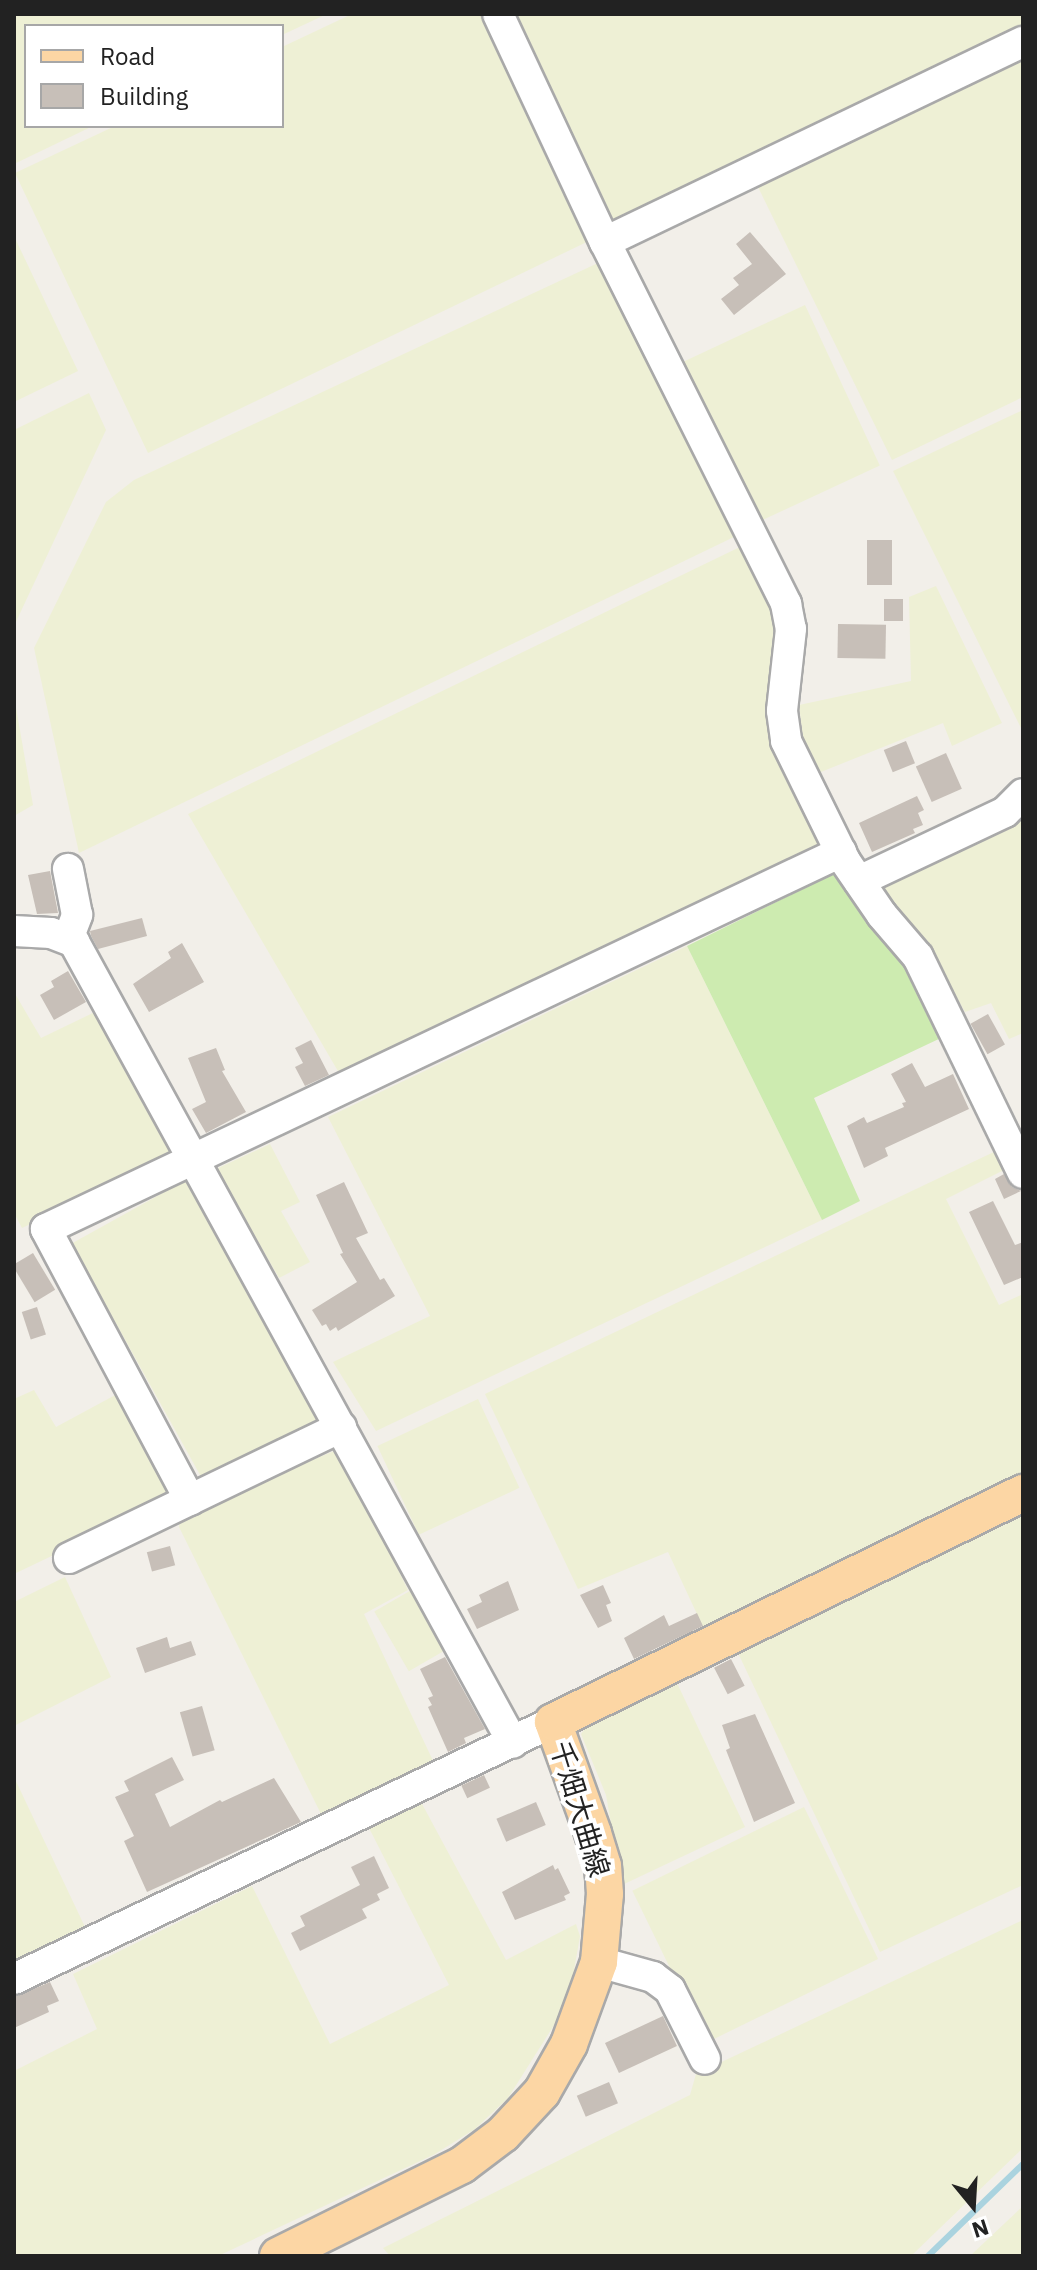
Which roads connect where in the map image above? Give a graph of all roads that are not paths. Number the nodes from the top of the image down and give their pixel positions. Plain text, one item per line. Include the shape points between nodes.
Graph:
1 (498, 14) edge
2 (1023, 42) edge
3 (605, 242) junction
4 (1023, 794) edge
5 (841, 852) junction
6 (68, 869) dead end
7 (859, 881) junction
8 (14, 931) edge
9 (68, 939) junction
10 (194, 1160) junction
11 (1023, 1173) edge
12 (341, 1427) junction
13 (1023, 1493) edge
14 (190, 1500) junction
15 (69, 1558) dead end
16 (553, 1722) junction
17 (513, 1743) junction
18 (599, 1962) junction
19 (14, 1979) edge
20 (705, 2059) dead end
21 (278, 2256) edge

1 - 3 street
2 - 3 street
3 - 5 street via 786,604 791,629 782,711 786,741
4 - 7 street via 1005,812
5 - 7 street
5 - 10 street
6 - 9 street via 77,915
7 - 11 street via 918,957
8 - 9 street
9 - 10 street
10 - 12 street
10 - 14 street via 46,1229
12 - 14 street
12 - 17 street
13 - 16 main road, 千畑大曲線
14 - 15 street
16 - 17 street
16 - 18 main road, 千畑大曲線 via 603,1866
17 - 19 street
18 - 20 street via 653,1977 670,1990
18 - 21 main road, 千畑大曲線 via 569,2044 542,2092 503,2134 462,2165

